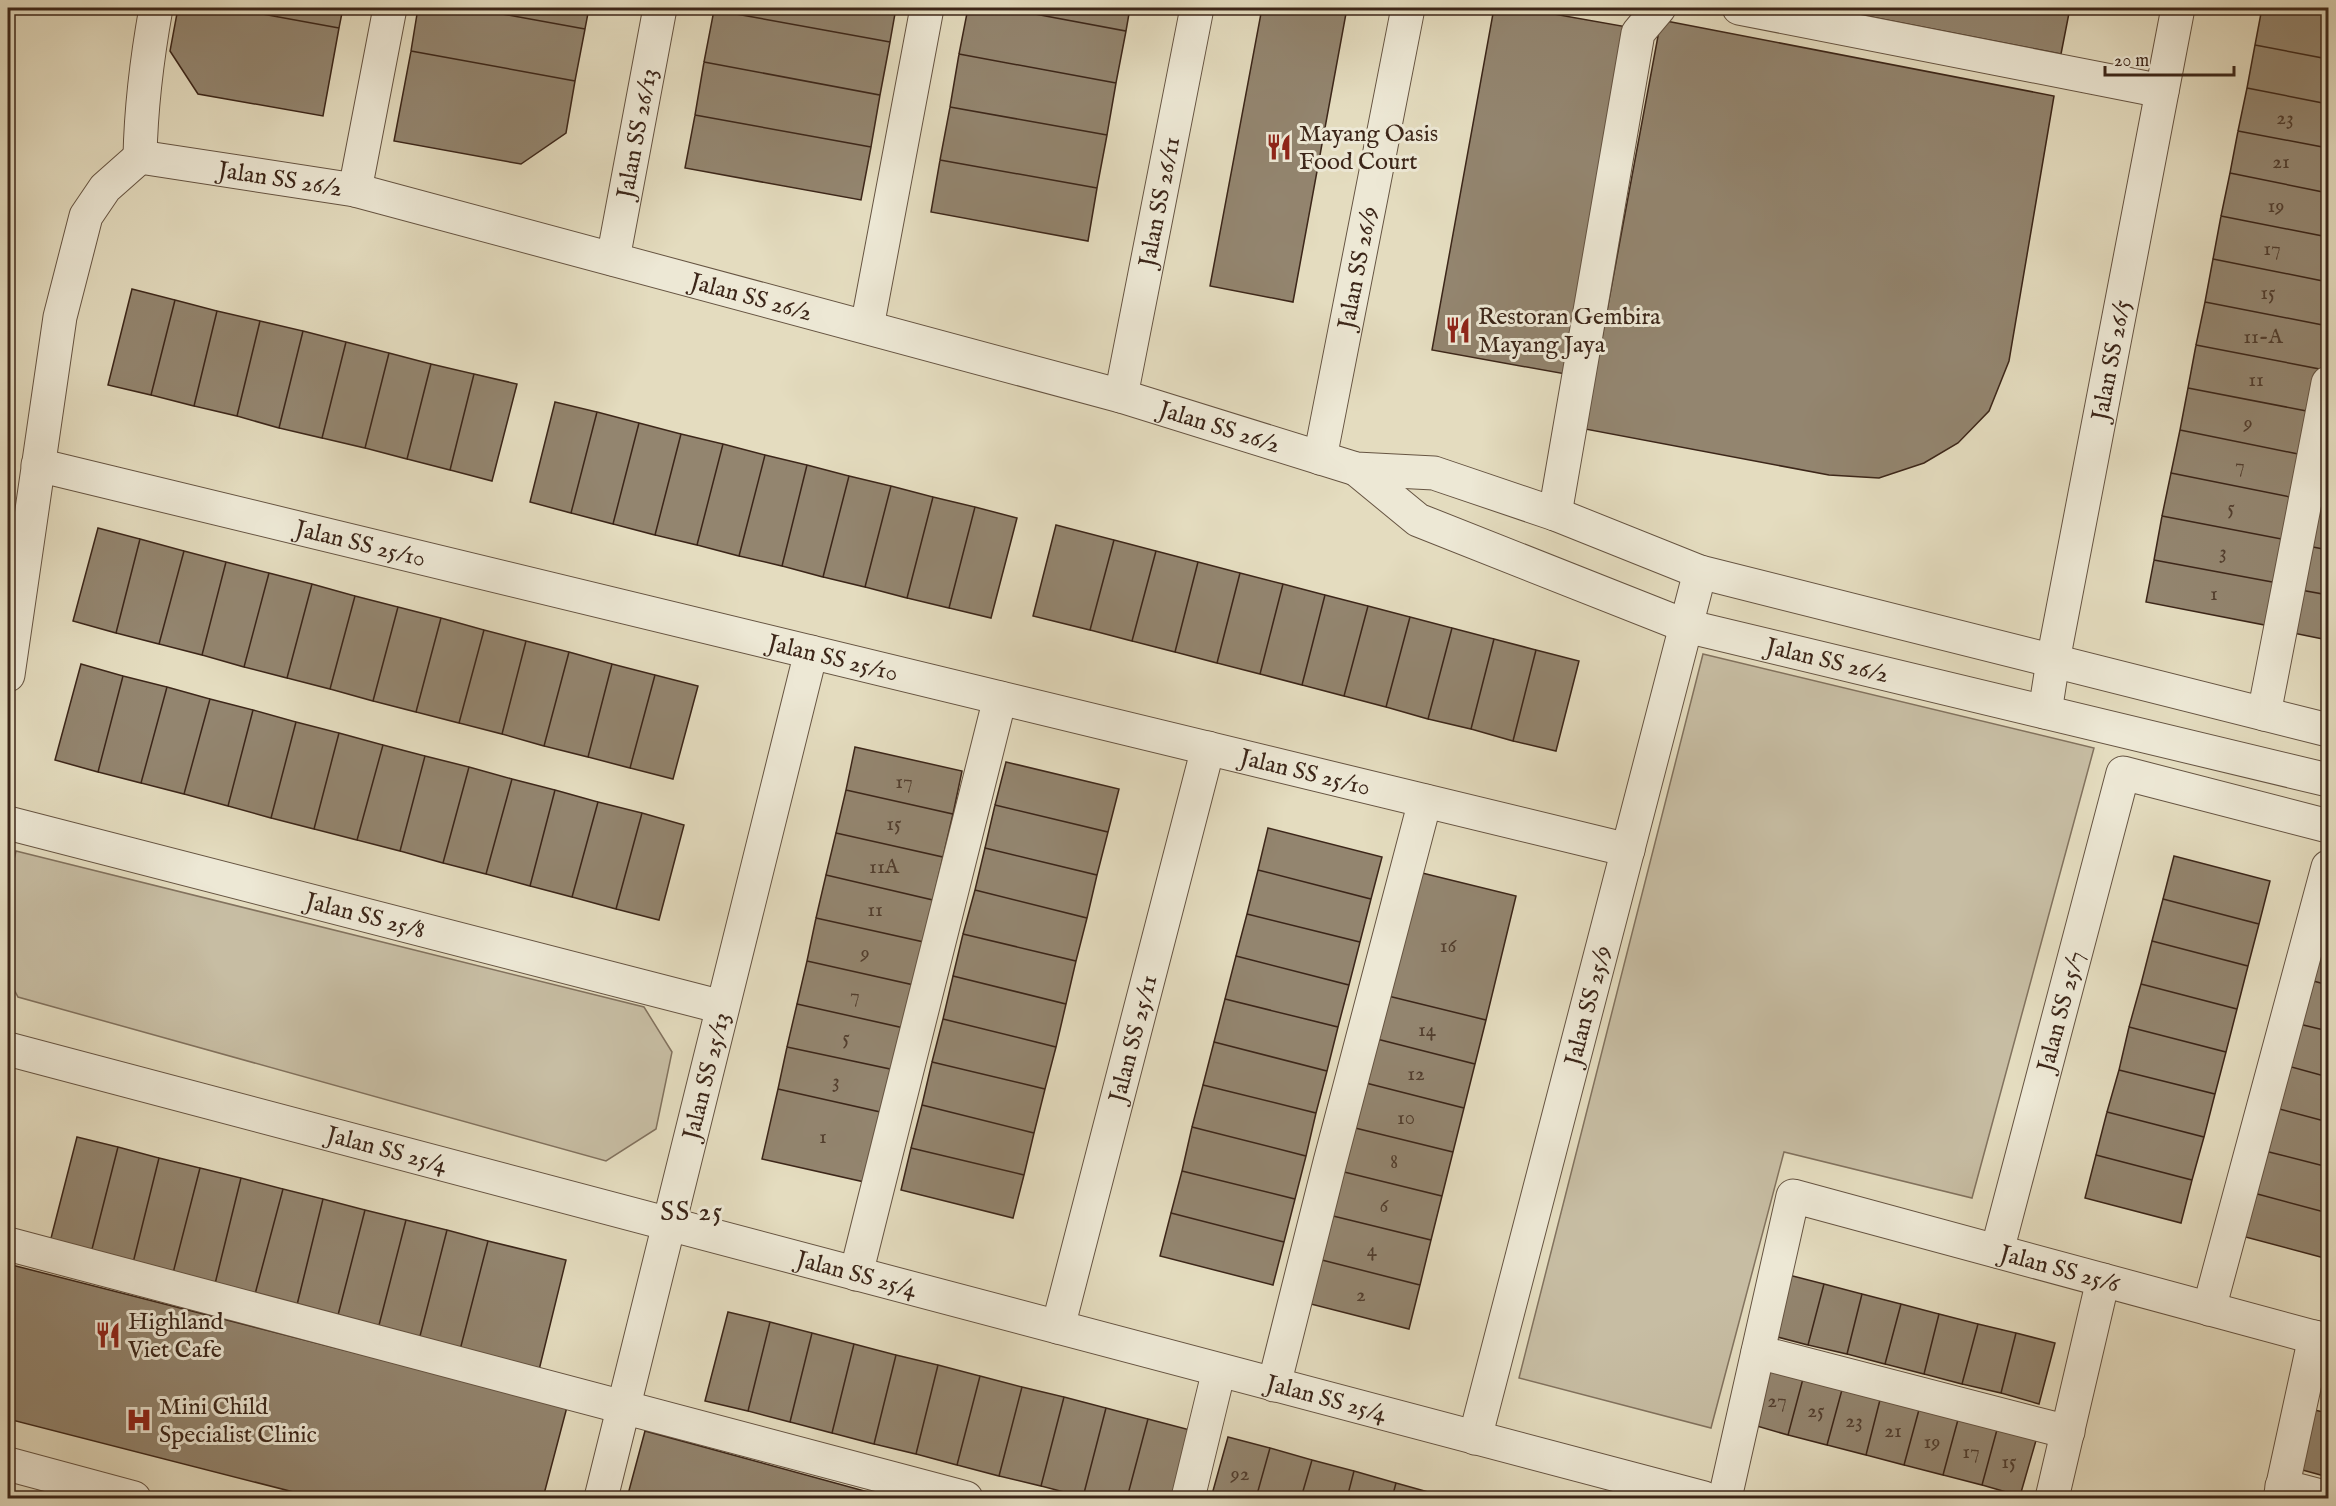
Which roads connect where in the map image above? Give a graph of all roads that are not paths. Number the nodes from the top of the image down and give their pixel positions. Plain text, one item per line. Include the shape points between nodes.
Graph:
1 (156, 8) edge
2 (390, 8) edge
3 (660, 8) edge
4 (927, 8) edge
5 (1197, 8) edge
6 (1408, 8) edge
7 (1659, 8) edge
8 (1739, 8) edge
9 (2178, 8) edge
10 (2162, 91) junction
11 (140, 157) junction
12 (355, 190) junction
13 (614, 260) junction
14 (867, 327) junction
15 (2328, 383) edge
16 (1121, 396) junction
17 (1320, 458) junction
18 (38, 465) junction
19 (1356, 469) junction
20 (1555, 514) junction
21 (1700, 572) junction
22 (1686, 626) junction
23 (811, 652) junction
24 (2053, 661) junction
25 (8, 675) edge
26 (1000, 698) junction
27 (2045, 712) junction
28 (2264, 714) junction
29 (2328, 730) edge
30 (1208, 748) junction
31 (2328, 780) edge
32 (1425, 801) junction
33 (8, 823) edge
34 (2328, 826) edge
35 (1628, 850) junction
36 (2328, 867) edge
37 (722, 1007) junction
38 (8, 1049) edge
39 (668, 1225) junction
40 (8, 1244) edge
41 (1997, 1251) junction
42 (856, 1274) junction
43 (2103, 1280) junction
44 (2209, 1309) junction
45 (1058, 1327) junction
46 (2322, 1339) edge
47 (1758, 1352) junction
48 (1219, 1370) junction
49 (1274, 1385) junction
50 (623, 1408) junction
51 (2068, 1432) junction
52 (1475, 1438) junction
53 (8, 1464) edge
54 (2281, 1492) edge
55 (134, 1498) edge
56 (601, 1498) edge
57 (966, 1498) edge
58 (1188, 1498) edge
59 (1704, 1498) edge
60 (1725, 1498) edge
61 (2052, 1498) edge
62 (2328, 1498) edge

1 - 11 street via 144,74
2 - 12 street
3 - 13 street, Jalan SS 26/13
4 - 14 street
5 - 16 street, Jalan SS 26/11
6 - 17 street, Jalan SS 26/9
7 - 20 street via 1638,33
8 - 10 street
9 - 10 street, Jalan SS 26/5
10 - 24 street, Jalan SS 26/5
11 - 12 street, Jalan SS 26/2
11 - 18 street via 105,188 86,216 60,317
12 - 13 street, Jalan SS 26/2
13 - 14 street, Jalan SS 26/2
14 - 16 street, Jalan SS 26/2
15 - 28 street
16 - 17 street, Jalan SS 26/2
17 - 19 street, Jalan SS 26/2
18 - 23 street, Jalan SS 25/10
18 - 25 street
19 - 20 street, Jalan SS 26/2 via 1434,473
19 - 22 street, Jalan SS 26/2 via 1418,520
20 - 21 street, Jalan SS 26/2
21 - 22 street, Jalan SS 25/9
21 - 24 street, Jalan SS 26/2
22 - 27 street, Jalan SS 26/2
22 - 35 street, Jalan SS 25/9
23 - 26 street, Jalan SS 25/10
23 - 37 street, Jalan SS 25/13
24 - 27 street, Jalan SS 26/5
24 - 28 street, Jalan SS 26/2
26 - 30 street, Jalan SS 25/10
26 - 42 street
27 - 31 street, Jalan SS 26/2
28 - 29 street, Jalan SS 26/2
30 - 32 street, Jalan SS 25/10
30 - 45 street, Jalan SS 25/11
32 - 35 street, Jalan SS 25/10
32 - 49 street
33 - 37 street, Jalan SS 25/8
34 - 41 street, Jalan SS 25/7 via 2123,773
35 - 52 street, Jalan SS 25/9
36 - 44 street
37 - 39 street, Jalan SS 25/13
38 - 39 street, Jalan SS 25/4
39 - 42 street, Jalan SS 25/4
39 - 50 street, Jalan SS 25/13
40 - 50 street
41 - 43 street, Jalan SS 25/6
41 - 47 street, Jalan SS 25/6 via 1793,1196
42 - 45 street, Jalan SS 25/4
43 - 44 street, Jalan SS 25/6
43 - 51 street
44 - 46 street, Jalan SS 25/6
45 - 48 street, Jalan SS 25/4
46 - 54 street
47 - 51 street
47 - 60 street
48 - 49 street, Jalan SS 25/4
48 - 58 street
49 - 52 street, Jalan SS 25/4
50 - 56 street, Jalan SS 25/13
50 - 57 street
51 - 61 street
52 - 59 street, Jalan SS 25/4
53 - 55 street
54 - 62 street

